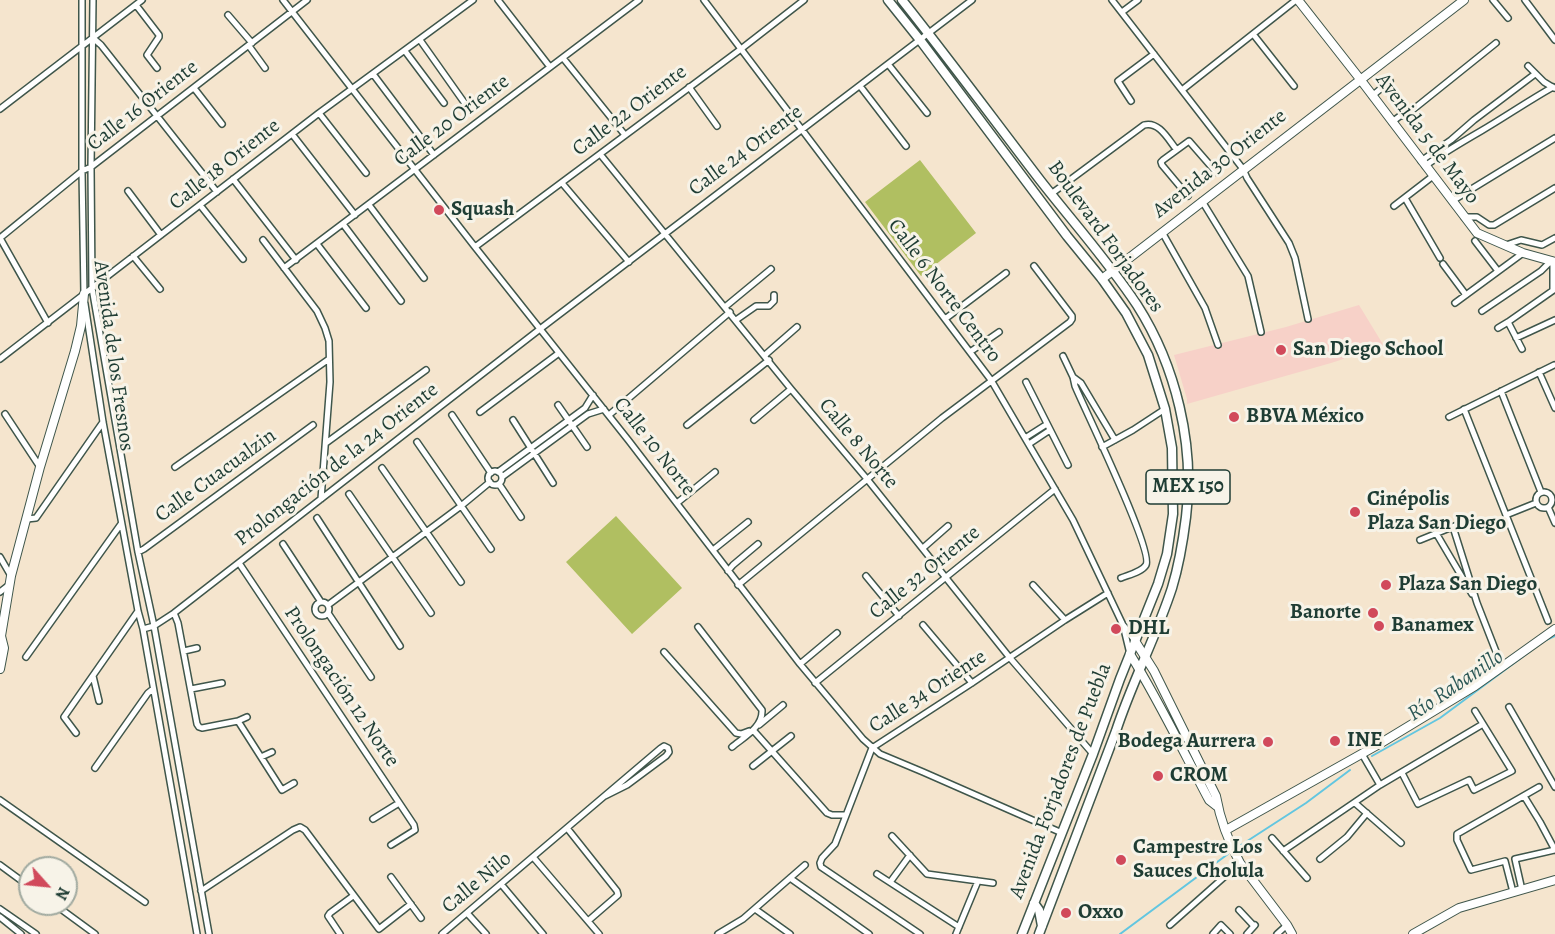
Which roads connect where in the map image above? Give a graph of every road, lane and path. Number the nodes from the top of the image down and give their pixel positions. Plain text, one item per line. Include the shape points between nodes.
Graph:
1 (82, 0) edge
2 (93, 0) edge
3 (142, 0) edge
4 (283, 0) edge
5 (307, 0) edge
6 (473, 0) edge
7 (498, 0) edge
8 (639, 0) edge
9 (704, 0) edge
10 (804, 0) edge
11 (888, 0) edge
12 (902, 0) edge
13 (972, 0) edge
14 (1112, 0) edge
15 (1138, 0) edge
16 (1297, 0) edge
17 (1464, 0) edge
18 (1493, 0) edge
19 (1525, 0) edge
20 (136, 5) junction
21 (292, 12) junction
22 (1122, 12) junction
23 (228, 15) dead end
24 (1508, 18) dead end
25 (928, 33) junction
26 (1253, 34) junction
27 (93, 38) junction
28 (420, 39) junction
29 (920, 40) junction
30 (1555, 40) edge
31 (1496, 44) dead end
32 (250, 45) junction
33 (82, 47) junction
34 (741, 49) junction
35 (405, 51) junction
36 (1154, 54) junction
37 (563, 58) junction
38 (888, 64) junction
39 (1528, 66) dead end
40 (550, 67) junction
41 (157, 68) dead end
42 (264, 68) dead end
43 (373, 74) junction
44 (1535, 74) junction
45 (1360, 79) junction
46 (1390, 81) dead end
47 (860, 86) junction
48 (1294, 86) dead end
49 (689, 87) junction
50 (194, 88) junction
51 (1554, 88) edge
52 (352, 90) junction
53 (1182, 90) junction
54 (1372, 96) junction
55 (1131, 101) dead end
56 (444, 103) dead end
57 (1496, 104) junction
58 (466, 105) dead end
59 (0, 109) edge
60 (320, 113) junction
61 (927, 113) dead end
62 (157, 115) junction
63 (1504, 116) junction
64 (222, 124) dead end
65 (1394, 125) junction
66 (717, 126) dead end
67 (802, 129) junction
68 (292, 135) junction
69 (625, 135) junction
70 (1555, 138) edge
71 (906, 146) dead end
72 (1176, 149) junction
73 (600, 154) junction
74 (434, 155) junction
75 (1423, 163) junction
76 (91, 166) junction
77 (415, 170) junction
78 (1243, 170) junction
79 (82, 171) junction
80 (366, 172) dead end
81 (1216, 172) dead end
82 (1433, 176) junction
83 (233, 179) junction
84 (561, 183) junction
85 (1555, 188) edge
86 (128, 191) dead end
87 (217, 192) junction
88 (1051, 194) junction
89 (1188, 196) dead end
90 (1405, 198) junction
91 (1202, 200) junction
92 (1452, 201) junction
93 (200, 205) junction
94 (369, 205) junction
95 (1394, 206) dead end
96 (355, 215) junction
97 (1464, 217) junction
98 (343, 224) junction
99 (1162, 232) junction
100 (665, 234) junction
101 (161, 235) junction
102 (0, 238) edge
103 (1555, 238) edge
104 (263, 240) dead end
105 (1475, 241) dead end
106 (317, 244) junction
107 (1505, 246) junction
108 (475, 247) junction
109 (1522, 253) junction
110 (134, 256) junction
111 (243, 259) dead end
112 (296, 260) junction
113 (629, 262) junction
114 (1553, 262) edge
115 (1034, 266) dead end
116 (284, 268) junction
117 (771, 269) dead end
118 (1112, 271) junction
119 (1498, 272) junction
120 (1006, 273) dead end
121 (424, 278) dead end
122 (1102, 279) junction
123 (92, 288) junction
124 (160, 289) dead end
125 (1554, 289) edge
126 (84, 294) junction
127 (774, 295) dead end
128 (1466, 295) junction
129 (401, 301) dead end
130 (1455, 303) dead end
131 (366, 308) dead end
132 (728, 310) junction
133 (1482, 311) dead end
134 (945, 319) junction
135 (1308, 319) dead end
136 (736, 320) junction
137 (1555, 320) edge
138 (1509, 322) junction
139 (48, 323) junction
140 (797, 327) dead end
141 (1498, 328) dead end
142 (540, 329) junction
143 (999, 332) dead end
144 (1261, 332) dead end
145 (1516, 338) junction
146 (1218, 345) dead end
147 (1522, 349) dead end
148 (970, 352) junction
149 (559, 353) junction
150 (1063, 356) dead end
151 (767, 358) junction
152 (0, 359) edge
153 (329, 359) junction
154 (1554, 365) edge
155 (426, 370) dead end
156 (1539, 372) junction
157 (1073, 376) junction
158 (991, 380) junction
159 (1026, 382) dead end
160 (790, 389) junction
161 (1501, 391) junction
162 (593, 395) junction
163 (1092, 402) junction
164 (558, 405) dead end
165 (1084, 406) junction
166 (1165, 408) junction
167 (1555, 408) edge
168 (604, 409) junction
169 (1464, 409) junction
170 (480, 412) dead end
171 (5, 414) dead end
172 (452, 415) dead end
173 (609, 415) junction
174 (1449, 417) dead end
175 (513, 420) dead end
176 (754, 420) dead end
177 (103, 422) junction
178 (570, 423) junction
179 (687, 424) dead end
180 (312, 425) dead end
181 (1049, 427) junction
182 (1025, 438) junction
183 (1114, 440) junction
184 (417, 441) dead end
185 (326, 443) junction
186 (1029, 444) junction
187 (587, 447) dead end
188 (1102, 447) junction
189 (532, 451) junction
190 (1068, 465) dead end
191 (40, 467) junction
192 (175, 467) dead end
193 (382, 468) dead end
194 (715, 472) dead end
195 (497, 474) junction
196 (867, 479) junction
197 (490, 482) junction
198 (553, 483) dead end
199 (499, 484) junction
200 (1056, 489) junction
201 (1541, 492) junction
202 (349, 494) dead end
203 (1554, 496) edge
204 (321, 499) junction
205 (677, 503) junction
206 (1536, 503) junction
207 (461, 506) junction
208 (1548, 507) junction
209 (1506, 515) junction
210 (521, 517) dead end
211 (318, 518) dead end
212 (27, 519) junction
213 (1467, 521) dead end
214 (748, 522) dead end
215 (1555, 523) edge
216 (121, 524) junction
217 (948, 526) dead end
218 (1453, 527) junction
219 (426, 532) junction
220 (1436, 533) junction
221 (1419, 540) dead end
222 (284, 544) dead end
223 (758, 544) dead end
224 (922, 548) junction
225 (491, 549) dead end
226 (712, 550) junction
227 (138, 552) junction
228 (0, 558) edge
229 (393, 558) junction
230 (238, 562) junction
231 (728, 571) junction
232 (11, 576) junction
233 (866, 576) dead end
234 (945, 578) junction
235 (1121, 578) dead end
236 (461, 582) dead end
237 (359, 583) junction
238 (9, 585) junction
239 (738, 585) junction
240 (1033, 585) dead end
241 (0, 592) edge
242 (1108, 593) junction
243 (321, 602) junction
244 (1477, 603) junction
245 (328, 605) junction
246 (138, 611) junction
247 (174, 613) junction
248 (328, 613) junction
249 (431, 613) dead end
250 (899, 615) junction
251 (1065, 620) junction
252 (1548, 621) dead end
253 (923, 625) dead end
254 (1123, 625) junction
255 (154, 626) junction
256 (699, 627) dead end
257 (143, 629) junction
258 (1555, 629) edge
259 (1, 633) edge
260 (837, 633) dead end
261 (1135, 641) junction
262 (400, 646) dead end
263 (197, 648) dead end
264 (184, 651) junction
265 (664, 652) dead end
266 (1130, 654) junction
267 (26, 657) dead end
268 (1010, 657) junction
269 (1145, 657) junction
270 (800, 664) junction
271 (1502, 667) junction
272 (0, 669) edge
273 (1139, 669) junction
274 (93, 676) junction
275 (370, 678) dead end
276 (222, 683) dead end
277 (816, 683) junction
278 (972, 683) junction
279 (153, 689) junction
280 (191, 689) junction
281 (99, 701) dead end
282 (783, 705) dead end
283 (1509, 707) dead end
284 (1475, 711) dead end
285 (247, 717) dead end
286 (238, 720) junction
287 (1483, 724) junction
288 (755, 728) junction
289 (76, 734) dead end
290 (790, 736) dead end
291 (732, 747) dead end
292 (872, 748) junction
293 (772, 751) junction
294 (272, 752) dead end
295 (1093, 754) junction
296 (1362, 754) junction
297 (261, 757) junction
298 (753, 766) dead end
299 (94, 768) dead end
300 (1401, 772) junction
301 (294, 783) dead end
302 (1380, 785) junction
303 (1539, 787) dead end
304 (1555, 787) edge
305 (606, 796) junction
306 (1524, 796) junction
307 (0, 800) edge
308 (399, 803) junction
309 (1354, 803) junction
310 (1218, 807) junction
311 (1366, 813) junction
312 (846, 815) junction
313 (372, 819) dead end
314 (567, 828) junction
315 (1226, 830) junction
316 (1062, 833) junction
317 (892, 836) dead end
318 (1272, 838) dead end
319 (1401, 843) dead end
320 (391, 845) dead end
321 (1555, 850) edge
322 (1284, 851) junction
323 (910, 855) junction
324 (533, 857) junction
325 (1320, 859) dead end
326 (1240, 863) junction
327 (0, 865) edge
328 (805, 865) dead end
329 (878, 873) dead end
330 (391, 877) dead end
331 (18, 878) edge
332 (790, 878) junction
333 (1306, 878) dead end
334 (978, 880) junction
335 (1555, 880) edge
336 (891, 881) junction
337 (993, 882) dead end
338 (501, 884) junction
339 (1522, 890) junction
340 (201, 891) junction
341 (1513, 892) junction
342 (353, 896) junction
343 (145, 902) dead end
344 (1034, 903) junction
345 (411, 904) junction
346 (0, 909) edge
347 (755, 909) junction
348 (1239, 910) dead end
349 (468, 913) junction
350 (0, 916) edge
351 (70, 916) edge
352 (421, 918) dead end
353 (588, 921) junction
354 (1170, 925) dead end
355 (1287, 925) junction
356 (959, 927) junction
357 (1040, 930) edge
358 (21, 934) edge
359 (36, 934) edge
360 (95, 934) edge
361 (197, 934) edge
362 (209, 934) edge
363 (340, 934) edge
364 (442, 934) edge
365 (486, 934) edge
366 (543, 934) edge
367 (599, 934) edge
368 (718, 934) edge
369 (790, 934) edge
370 (869, 934) edge
371 (920, 934) edge
372 (956, 934) edge
373 (1022, 934) edge
374 (1213, 934) edge
375 (1230, 934) edge
376 (1246, 934) edge
377 (1277, 934) edge
378 (1292, 934) edge
379 (1413, 934) edge

1 - 33 street, Avenida de los Fresnos
2 - 27 street, Avenida de los Fresnos
3 - 20 street
4 - 21 street, Calle 10 Norte
5 - 21 street, Calle 16 Oriente
6 - 28 street, Calle 18 Oriente
7 - 40 street
8 - 37 street, Calle 20 Oriente
9 - 34 street, Calle 6 Norte Centro
10 - 34 street, Calle 22 Oriente
11 - 29 main road, Boulevard Forjadores / MEX 150
12 - 25 main road, Boulevard Forjadores / MEX 150
13 - 25 street, Calle 24 Oriente
14 - 22 street
15 - 22 street
16 - 26 street
16 - 45 street, Avenida 5 de Mayo
17 - 45 street, Avenida 30 Oriente
18 - 24 street
19 - 30 street
20 - 27 street
20 - 41 street via 159,35 147,55
21 - 32 street, Calle 16 Oriente
21 - 52 street, Calle 10 Norte
22 - 36 street
23 - 32 street
25 - 29 street, Calle 24 Oriente
25 - 88 main road, Boulevard Forjadores / MEX 150
26 - 48 street
26 - 53 street
27 - 33 street
27 - 62 street
27 - 76 street, Avenida de los Fresnos
28 - 35 street, Calle 18 Oriente
28 - 58 street
29 - 38 street, Calle 24 Oriente
29 - 122 main road, Boulevard Forjadores / MEX 150
31 - 65 street via 1400,116
32 - 42 street via 253,58
32 - 50 street, Calle 16 Oriente
33 - 59 street
33 - 79 street, Avenida de los Fresnos
34 - 49 street, Calle 22 Oriente
34 - 67 street, Calle 6 Norte Centro
35 - 43 street, Calle 18 Oriente
35 - 56 street
36 - 53 street
36 - 55 street via 1118,81
37 - 40 street, Calle 20 Oriente
37 - 69 street
38 - 47 street, Calle 24 Oriente
38 - 61 street
39 - 44 street
40 - 74 street, Calle 20 Oriente
43 - 52 street, Calle 18 Oriente
43 - 74 street
44 - 51 street
44 - 57 street
45 - 54 street, Avenida 5 de Mayo
45 - 78 street, Avenida 30 Oriente
46 - 54 street
47 - 67 street, Calle 24 Oriente
47 - 71 street
49 - 66 street
49 - 69 street, Calle 22 Oriente
50 - 62 street, Calle 16 Oriente
50 - 64 street
51 - 63 street
52 - 60 street, Calle 18 Oriente
52 - 77 street, Calle 10 Norte
53 - 78 street
54 - 65 street, Avenida 5 de Mayo
57 - 63 street
57 - 75 street
60 - 68 street, Calle 18 Oriente
60 - 80 street
62 - 76 street, Calle 16 Oriente
62 - 87 street
63 - 75 street
65 - 75 street, Avenida 5 de Mayo
67 - 100 street, Calle 24 Oriente
67 - 134 street, Calle 6 Norte Centro
68 - 83 street, Calle 18 Oriente
68 - 96 street
69 - 73 street, Calle 22 Oriente
70 - 92 street
72 - 81 street via 1190,141
72 - 88 street via 1156,125 1144,124
72 - 89 street via 1161,162
73 - 84 street, Calle 22 Oriente
73 - 100 street, Calle 8 Norte
74 - 77 street, Calle 20 Oriente
75 - 82 street, Avenida 5 de Mayo
76 - 79 street, Calle 16 Oriente
76 - 123 street, Avenida de los Fresnos
77 - 94 street, Calle 20 Oriente
77 - 108 street, Calle 10 Norte
78 - 91 street, Avenida 30 Oriente
78 - 135 street via 1289,243
79 - 102 street, Calle 16 Oriente
79 - 126 street, Avenida de los Fresnos
82 - 90 street
82 - 92 street, Avenida 5 de Mayo
83 - 87 street, Calle 18 Oriente
83 - 112 street
84 - 108 street, Calle 22 Oriente
84 - 113 street
85 - 97 street via 1494,225 1477,217
86 - 101 street
87 - 93 street, Calle 18 Oriente
88 - 118 main road, Boulevard Forjadores / MEX 150
90 - 95 street
90 - 128 street
91 - 99 street, Avenida 30 Oriente
91 - 144 street via 1248,276
92 - 97 street, Avenida 5 de Mayo
93 - 101 street, Calle 18 Oriente
93 - 111 street
94 - 96 street, Calle 20 Oriente
94 - 121 street
96 - 98 street, Calle 20 Oriente
97 - 107 street, Avenida 5 de Mayo via 1477,233
98 - 106 street, Calle 20 Oriente
98 - 129 street
99 - 118 street, Avenida 30 Oriente
99 - 146 street via 1205,308
100 - 113 street, Calle 24 Oriente
100 - 132 street, Calle 8 Norte
101 - 110 street, Calle 18 Oriente
102 - 139 street
103 - 107 street via 1542,245 1521,240
104 - 116 street
105 - 119 street
106 - 112 street, Calle 20 Oriente
106 - 131 street
107 - 109 street, Avenida 5 de Mayo
108 - 142 street, Calle 10 Norte
109 - 114 street, Avenida 5 de Mayo
109 - 119 street
110 - 123 street, Calle 18 Oriente
110 - 124 street
112 - 116 street, Calle 20 Oriente
113 - 142 street, Calle 24 Oriente
114 - 125 street
114 - 133 street
115 - 158 street via 1072,319
116 - 153 street via 317,311 330,341
117 - 132 street
118 - 122 street, Avenida 30 Oriente
118 - 269 main road, Boulevard Forjadores / MEX 150 via 1138,307 1164,357 1182,417 1186,449 1188,485 1180,558
119 - 128 street
120 - 134 street
122 - 166 main road, Boulevard Forjadores / MEX 150 via 1148,354
123 - 126 street, Calle 18 Oriente
123 - 227 street, Avenida de los Fresnos
125 - 138 street
126 - 139 street, Calle 18 Oriente
126 - 177 street, Avenida de los Fresnos
126 - 191 street via 75,351
127 - 136 street via 769,306 756,306
128 - 130 street
132 - 136 street, Calle 8 Norte
132 - 173 street
134 - 148 street, Calle 6 Norte Centro
136 - 151 street, Calle 8 Norte
137 - 145 street
138 - 141 street
138 - 145 street
139 - 152 street, Calle 18 Oriente
140 - 151 street
142 - 149 street, Calle 10 Norte
142 - 204 street, Prolongación de la 24 Oriente
143 - 148 street
145 - 147 street
148 - 158 street, Calle 6 Norte Centro
149 - 162 street, Calle 10 Norte
149 - 170 street
150 - 157 street
151 - 160 street, Calle 8 Norte
151 - 179 street
153 - 185 street
153 - 192 street
154 - 156 street
155 - 185 street
156 - 161 street
156 - 167 street
157 - 163 street
157 - 165 street
158 - 182 street, Calle 6 Norte Centro
158 - 196 street
159 - 181 street
160 - 176 street
160 - 196 street, Calle 8 Norte
161 - 169 street
161 - 201 street
162 - 168 street, Calle 10 Norte
162 - 178 street
163 - 165 street
163 - 183 street
164 - 178 street
165 - 188 street
166 - 183 street
166 - 261 main road, Boulevard Forjadores / MEX 150 via 1172,448 1173,514 1167,554
168 - 173 street, Calle 10 Norte
168 - 178 street
169 - 174 street
169 - 209 street
171 - 191 street
172 - 195 street
173 - 205 street, Calle 10 Norte
175 - 189 street
177 - 212 street via 36,518
177 - 216 street, Avenida de los Fresnos
178 - 187 street
178 - 189 street
180 - 227 street, Calle Cuacualzin
181 - 182 street
181 - 186 street
181 - 190 street
182 - 186 street, Calle 6 Norte Centro
183 - 188 street
184 - 207 street
185 - 204 street
186 - 200 street, Calle 6 Norte Centro
188 - 235 street via 1147,558 1142,569
189 - 195 street
189 - 198 street
191 - 212 street
193 - 219 street
194 - 205 street
195 - 197 street
195 - 199 street
196 - 224 street, Calle 8 Norte
196 - 239 street
197 - 199 street
197 - 207 street
199 - 210 street
200 - 234 street, Calle 32 Oriente
200 - 242 street, Calle 6 Norte Centro
201 - 203 street
201 - 206 street
202 - 229 street
203 - 208 street
204 - 230 street, Prolongación de la 24 Oriente
205 - 226 street, Calle 10 Norte
206 - 208 street
206 - 209 street
207 - 219 street
207 - 225 street
208 - 215 street
209 - 252 street
211 - 237 street
212 - 232 street
213 - 218 street
214 - 226 street
216 - 246 street, Avenida de los Fresnos
216 - 267 street
217 - 224 street
218 - 220 street
218 - 244 street
219 - 229 street
219 - 236 street
220 - 221 street
220 - 244 street
222 - 243 street
223 - 231 street
224 - 234 street, Calle 8 Norte
226 - 231 street, Calle 10 Norte
227 - 255 street, Avenida de los Fresnos
228 - 232 street
229 - 237 street
229 - 249 street
230 - 247 street, Prolongación de la 24 Oriente
230 - 308 street, Prolongación 12 Norte
231 - 239 street, Calle 10 Norte
232 - 238 street
233 - 250 street
234 - 250 street, Calle 32 Oriente
234 - 268 street, Calle 8 Norte
237 - 245 street
237 - 262 street
238 - 241 street
238 - 259 street
239 - 270 street, Calle 10 Norte
240 - 251 street
242 - 251 street, Calle 34 Oriente
242 - 254 street, Calle 6 Norte Centro
243 - 245 street
243 - 248 street via 315,607 318,615
244 - 271 street
245 - 248 street
246 - 257 street, Avenida de los Fresnos
246 - 274 street
247 - 255 street, Prolongación de la 24 Oriente
247 - 264 street
248 - 275 street
250 - 277 street, Calle 32 Oriente
251 - 268 street, Calle 34 Oriente
253 - 278 street
254 - 261 street, Calle 6 Norte Centro
254 - 266 street, Calle 6 Norte Centro
255 - 257 street
255 - 340 street, Avenida de los Fresnos
256 - 288 street via 762,710
257 - 279 street, Avenida de los Fresnos
258 - 271 street
259 - 272 street via 4,648
260 - 270 street
261 - 266 main road, Avenida Forjadores de Puebla / MEX 150
261 - 269 street
263 - 264 street
264 - 280 street
265 - 288 street via 735,733
266 - 273 street
266 - 295 main road, Avenida Forjadores de Puebla / MEX 150
268 - 278 street, Calle 34 Oriente
268 - 295 street, Calle 8 Norte
269 - 273 main road, Boulevard Forjadores / MEX 150
269 - 310 street via 1172,705
270 - 277 street, Calle 10 Norte
271 - 296 street
273 - 310 street via 1209,800
273 - 357 main road, Avenida Forjadores de Puebla / MEX 150
274 - 281 street
274 - 289 street via 64,717
276 - 280 street
277 - 292 street, Calle 10 Norte
278 - 292 street, Calle 34 Oriente
279 - 299 street
279 - 361 street, Avenida de los Fresnos
280 - 286 street via 199,727
282 - 288 street
283 - 304 street
284 - 287 street
285 - 286 street
286 - 297 street
287 - 300 street
287 - 300 street via 1512,771 1474,790 1469,780 1418,804
288 - 291 street
288 - 293 street
290 - 293 street
292 - 312 street, Calle 34 Oriente
292 - 316 street, Calle 10 Norte
293 - 298 street
293 - 312 street via 827,813
294 - 297 street
295 - 316 main road, Avenida Forjadores de Puebla / MEX 150
296 - 302 street
296 - 315 street
297 - 301 street via 282,790
300 - 302 street
302 - 309 street
303 - 306 street
305 - 305 street via 666,756 668,748 661,748
305 - 314 street, Calle Nilo
306 - 321 street
306 - 341 street via 1456,834 1471,870 1505,861
307 - 343 street
308 - 313 street
308 - 320 street, Prolongación 12 Norte via 415,830
309 - 311 street
309 - 322 street
310 - 315 street
311 - 319 street
311 - 325 street via 1347,837
312 - 371 street, Calle 34 Oriente via 836,843 822,858 821,867
314 - 324 street, Calle Nilo
314 - 353 street via 618,895
315 - 326 street
316 - 344 main road, Avenida Forjadores de Puebla / MEX 150
317 - 323 street
318 - 322 street
321 - 339 street via 1515,859
322 - 333 street
323 - 334 street via 927,874
323 - 336 street
324 - 338 street, Calle Nilo
324 - 353 street
326 - 354 street
326 - 355 street
327 - 331 street
328 - 332 street
329 - 336 street
330 - 345 street
332 - 347 street
332 - 370 street
334 - 337 street
334 - 356 street
335 - 339 street
336 - 356 street
338 - 349 street, Calle Nilo
338 - 366 street
339 - 341 street
340 - 342 street via 300,827
340 - 362 street, Avenida de los Fresnos
341 - 379 street via 1458,908
342 - 345 street via 379,929
342 - 363 street via 328,916
344 - 357 main road via 1039,910
344 - 373 main road, Avenida Forjadores de Puebla / MEX 150
345 - 352 street
346 - 359 street
347 - 368 street
347 - 369 street
348 - 376 street via 1255,925
349 - 364 street, Calle Nilo
349 - 365 street
350 - 358 street
351 - 360 street
353 - 367 street
355 - 377 street
355 - 378 street
356 - 372 street
374 - 375 street via 1221,925

